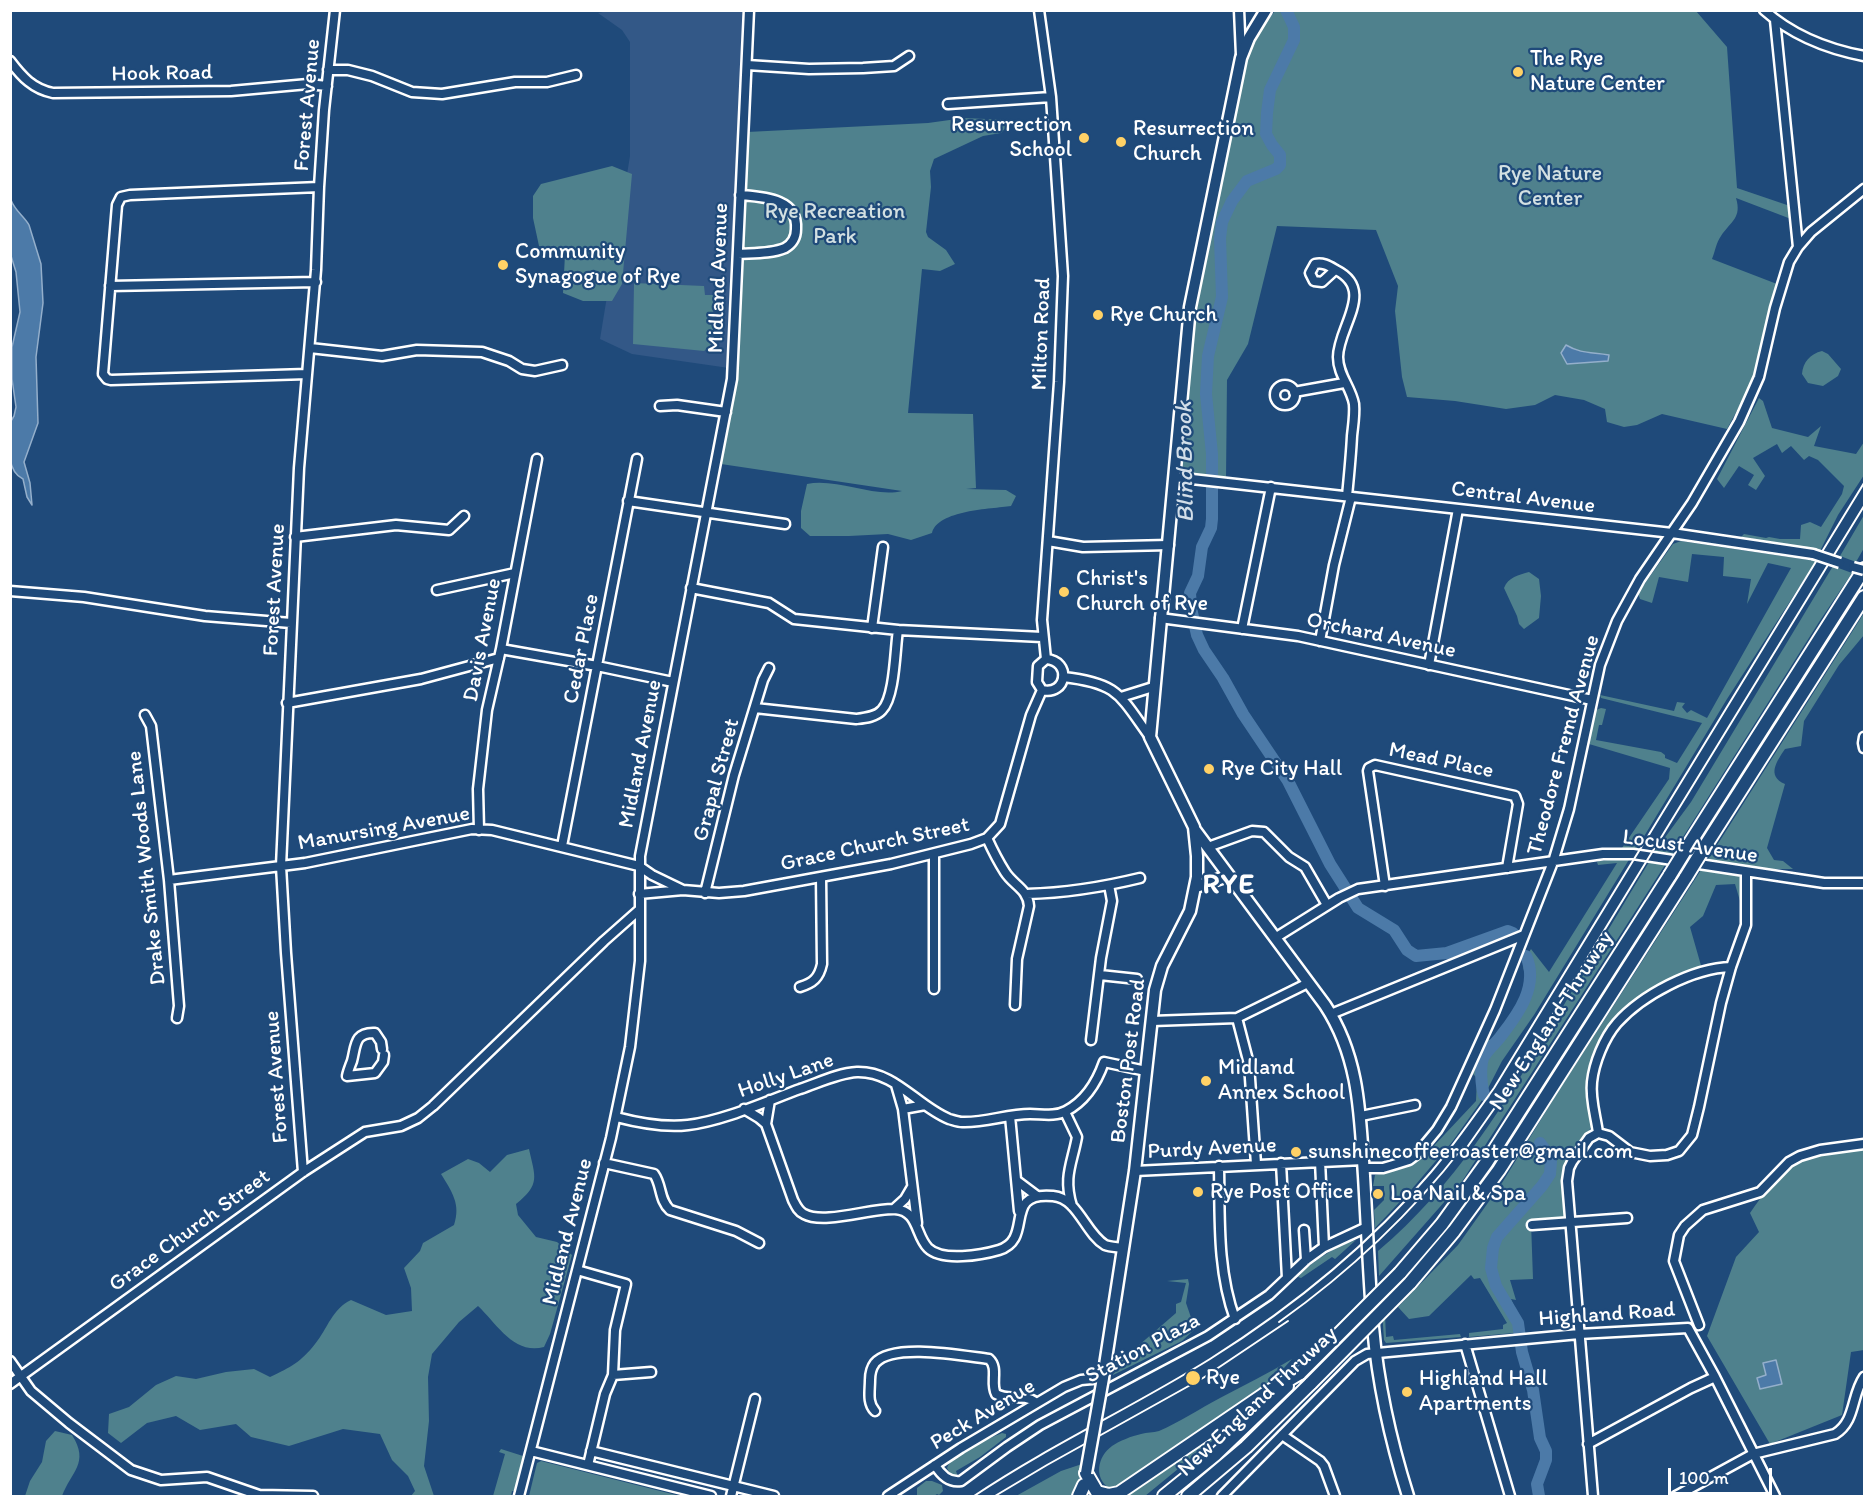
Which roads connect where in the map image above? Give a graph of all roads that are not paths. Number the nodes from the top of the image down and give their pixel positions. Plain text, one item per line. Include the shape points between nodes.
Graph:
1 (334, 10) edge
2 (749, 10) edge
3 (1039, 10) edge
4 (1239, 10) edge
5 (1266, 10) edge
6 (1764, 10) edge
7 (1775, 20) junction
8 (909, 56) dead end
9 (1864, 56) edge
10 (1241, 58) junction
11 (10, 61) edge
12 (747, 65) junction
13 (328, 70) junction
14 (576, 75) dead end
15 (327, 86) junction
16 (1052, 98) junction
17 (948, 104) dead end
18 (319, 187) junction
19 (1864, 189) edge
20 (740, 195) junction
21 (1798, 247) junction
22 (738, 254) junction
23 (1335, 270) dead end
24 (316, 282) junction
25 (110, 286) junction
26 (310, 348) junction
27 (562, 365) dead end
28 (307, 374) junction
29 (1344, 383) junction
30 (1294, 392) dead end
31 (660, 406) dead end
32 (726, 412) junction
33 (537, 459) dead end
34 (637, 459) dead end
35 (1174, 477) junction
36 (1271, 487) junction
37 (1349, 496) junction
38 (628, 501) junction
39 (1458, 509) junction
40 (706, 514) junction
41 (464, 516) dead end
42 (785, 524) dead end
43 (1672, 533) junction
44 (295, 537) junction
45 (1048, 541) junction
46 (1169, 545) junction
47 (884, 548) dead end
48 (1861, 568) edge
49 (515, 573) junction
50 (691, 588) junction
51 (437, 590) dead end
52 (10, 591) edge
53 (1864, 597) edge
54 (1160, 618) junction
55 (291, 623) junction
56 (872, 628) junction
57 (1242, 629) junction
58 (898, 630) junction
59 (1042, 637) junction
60 (1320, 641) junction
61 (501, 649) junction
62 (499, 658) junction
63 (1046, 658) junction
64 (1429, 665) junction
65 (597, 666) junction
66 (769, 668) dead end
67 (1063, 677) junction
68 (673, 682) junction
69 (1153, 687) junction
70 (1042, 690) junction
71 (1121, 697) junction
72 (1592, 700) junction
73 (288, 703) junction
74 (755, 708) junction
75 (145, 715) dead end
76 (1150, 737) junction
77 (1864, 737) edge
78 (1864, 748) edge
79 (1194, 827) junction
80 (478, 830) junction
81 (987, 838) junction
82 (562, 846) junction
83 (1208, 847) junction
84 (934, 854) junction
85 (1553, 862) junction
86 (281, 866) junction
87 (639, 866) junction
88 (1507, 868) junction
89 (1746, 872) junction
90 (1228, 876) junction
91 (822, 878) junction
92 (1140, 878) dead end
93 (169, 880) junction
94 (1864, 883) edge
95 (1109, 885) junction
96 (1385, 886) junction
97 (1196, 887) junction
98 (682, 890) junction
99 (705, 893) junction
100 (639, 894) junction
101 (1027, 894) junction
102 (1327, 905) junction
103 (639, 910) junction
104 (1524, 935) junction
105 (1275, 938) junction
106 (1731, 967) junction
107 (1100, 975) junction
108 (1137, 979) dead end
109 (1308, 982) junction
110 (800, 987) dead end
111 (934, 989) dead end
112 (1015, 1005) dead end
113 (1331, 1014) junction
114 (177, 1018) dead end
115 (1237, 1018) junction
116 (1152, 1021) junction
117 (1091, 1040) dead end
118 (383, 1052) joint
119 (1146, 1071) junction
120 (896, 1084) junction
121 (770, 1100) junction
122 (925, 1105) junction
123 (1415, 1106) dead end
124 (744, 1109) junction
125 (903, 1109) junction
126 (1065, 1112) junction
127 (1010, 1116) junction
128 (1361, 1116) junction
129 (616, 1117) junction
130 (766, 1124) junction
131 (1598, 1133) junction
132 (1864, 1143) edge
133 (1320, 1161) junction
134 (604, 1163) junction
135 (1281, 1163) junction
136 (1256, 1164) junction
137 (1363, 1164) junction
138 (1219, 1166) junction
139 (1135, 1171) junction
140 (303, 1172) junction
141 (1017, 1181) junction
142 (1067, 1184) junction
143 (913, 1186) junction
144 (1052, 1196) junction
145 (1037, 1197) junction
146 (1072, 1206) junction
147 (894, 1209) junction
148 (1019, 1216) junction
149 (1627, 1218) dead end
150 (1569, 1223) junction
151 (917, 1224) junction
152 (1532, 1225) dead end
153 (1367, 1227) junction
154 (1304, 1230) dead end
155 (759, 1243) dead end
156 (1324, 1247) junction
157 (1123, 1248) junction
158 (1306, 1260) junction
159 (577, 1270) junction
160 (1287, 1278) junction
161 (1235, 1319) junction
162 (1699, 1325) dead end
163 (1579, 1334) junction
164 (1465, 1344) junction
165 (1376, 1352) junction
166 (10, 1361) edge
167 (651, 1372) dead end
168 (1300, 1373) junction
169 (613, 1375) junction
170 (19, 1376) junction
171 (1715, 1377) junction
172 (1864, 1377) edge
173 (1103, 1378) junction
174 (10, 1384) edge
175 (755, 1399) dead end
176 (1037, 1403) junction
177 (875, 1411) dead end
178 (1282, 1435) junction
179 (1588, 1444) junction
180 (531, 1451) junction
181 (591, 1451) junction
182 (1753, 1454) junction
183 (588, 1465) junction
184 (935, 1465) junction
185 (734, 1486) junction
186 (1083, 1488) edge
187 (314, 1497) edge
188 (519, 1497) edge
189 (711, 1497) edge
190 (732, 1497) edge
191 (774, 1497) edge
192 (888, 1497) edge
193 (1164, 1497) edge
194 (1188, 1497) edge
195 (1222, 1497) edge
196 (1335, 1497) edge
197 (1408, 1497) edge
198 (1510, 1497) edge
199 (1593, 1497) edge
200 (1676, 1497) edge
201 (1775, 1497) edge

1 - 13 street, Forest Avenue
2 - 12 street, Midland Avenue
3 - 16 street, Milton Road
4 - 10 street
5 - 10 main road, Boston Post Road
6 - 7 street
7 - 9 street via 1821,45
7 - 21 street
8 - 12 street via 894,66 863,69
10 - 35 main road, Boston Post Road via 1192,293
11 - 15 street, Hook Road via 35,87 53,93
12 - 20 street, Midland Avenue
13 - 14 street via 348,69 404,90 442,94
13 - 15 street, Forest Avenue
15 - 18 street, Forest Avenue
16 - 17 street
16 - 45 street, Milton Road via 1062,306
18 - 24 street, Forest Avenue
18 - 25 street via 121,197
19 - 21 street, Theodore Fremd Avenue
20 - 22 street, Midland Avenue
20 - 22 street via 783,202 794,212 796,228 793,242 783,249
21 - 43 street, Theodore Fremd Avenue via 1786,270 1754,390
22 - 32 street, Midland Avenue via 735,357
23 - 29 street via 1349,280 1354,303 1338,355
24 - 25 street
24 - 26 street, Forest Avenue
25 - 28 street via 103,374 107,379
26 - 27 street via 382,356 417,350 482,352 535,371
26 - 28 street, Forest Avenue
28 - 44 street, Forest Avenue
29 - 30 street
29 - 37 street via 1352,397 1354,413
31 - 32 street
32 - 40 street, Midland Avenue
33 - 49 street, Davis Avenue
34 - 38 street, Cedar Place
35 - 36 street, Central Avenue
35 - 46 main road, Boston Post Road
36 - 37 street, Central Avenue
36 - 57 street
37 - 39 street, Central Avenue
37 - 60 street
38 - 40 street
38 - 65 street, Cedar Place
39 - 43 street, Central Avenue
39 - 64 street
40 - 42 street
40 - 50 street, Midland Avenue
41 - 44 street via 449,530 396,525
43 - 48 street, Central Avenue, bridge via 1813,554
43 - 72 street, Theodore Fremd Avenue via 1617,621
44 - 55 street, Forest Avenue
45 - 46 street via 1083,547
45 - 59 street, Milton Road
46 - 54 main road, Boston Post Road
47 - 56 street
48 - 168 highway, New England Thruway, bridge via 1486,1163 1400,1273
49 - 51 street
49 - 61 street, Davis Avenue
50 - 56 street via 770,603 794,619
50 - 68 street, Midland Avenue
52 - 55 street
53 - 194 highway, New England Thruway, bridge via 1499,1170 1454,1232 1410,1283 1311,1383
54 - 57 street, Orchard Avenue
54 - 69 main road, Boston Post Road
55 - 73 street, Forest Avenue
56 - 58 street
57 - 60 street, Orchard Avenue
58 - 59 street
58 - 74 street, Grapal Street via 889,697 884,708 875,714 856,719
59 - 63 street, Milton Road
60 - 64 street, Orchard Avenue
61 - 62 street, Davis Avenue
61 - 65 street
62 - 73 street via 421,679
62 - 80 street, Davis Avenue via 483,738
63 - 67 street via 1060,665
63 - 70 street via 1037,672
64 - 72 street, Orchard Avenue
65 - 68 street
65 - 82 street, Cedar Place
66 - 74 street
67 - 70 street via 1057,688
67 - 71 street via 1103,684
68 - 87 street, Midland Avenue
69 - 71 street
69 - 76 main road, Boston Post Road
70 - 81 street, Grace Church Street via 1031,715 1000,824
71 - 76 street
72 - 85 street, Theodore Fremd Avenue via 1569,809
73 - 86 street, Forest Avenue
74 - 99 street, Grapal Street
75 - 93 street, Drake Smith Woods Lane via 151,726
76 - 79 main road, Boston Post Road
77 - 78 street
79 - 83 main road
79 - 97 main road, Boston Post Road
80 - 82 street, Manursing Avenue
80 - 86 street, Manursing Avenue
81 - 84 street, Grace Church Street
81 - 101 street via 1006,874
82 - 87 street, Manursing Avenue
83 - 90 main road
83 - 102 street via 1252,831 1264,832 1305,867
84 - 91 street, Grace Church Street
84 - 111 street
85 - 88 street, Locust Avenue
85 - 89 street, Locust Avenue via 1625,854
85 - 104 street, Theodore Fremd Avenue
86 - 93 street, Manursing Avenue
86 - 140 street, Forest Avenue
87 - 98 street, Grace Church Street
87 - 100 street, Midland Avenue
88 - 96 street, Locust Avenue
88 - 96 street, Mead Place via 1518,804 1515,796 1375,765 1368,771
89 - 94 street, Locust Avenue via 1824,883
89 - 106 street via 1746,925
90 - 97 main road
90 - 105 main road
91 - 99 street, Grace Church Street via 731,893
91 - 110 street via 820,972 813,982
92 - 95 street
93 - 114 street, Drake Smith Woods Lane
95 - 101 street
95 - 107 street via 1112,901
96 - 102 street, Locust Avenue via 1358,890
97 - 116 main road, Boston Post Road via 1190,911 1162,966
98 - 99 street, Grace Church Street
98 - 100 street, Grace Church Street
100 - 103 street, Midland Avenue
101 - 112 street via 1029,906 1017,959
102 - 105 street, Locust Avenue
103 - 129 street, Midland Avenue via 639,976
103 - 140 street, Grace Church Street via 418,1118 401,1126 365,1132
104 - 113 street
104 - 137 street, Theodore Fremd Avenue via 1491,1021 1437,1130 1409,1160 1383,1168
105 - 109 main road
106 - 131 street via 1668,986 1638,1005 1613,1028 1592,1080
106 - 131 street via 1696,1121 1687,1143 1673,1154 1650,1156 1630,1152 1609,1136
107 - 108 street
107 - 117 street
109 - 113 main road
109 - 115 street
113 - 128 main road via 1350,1058
115 - 116 street
115 - 136 street via 1249,1064
116 - 119 main road, Boston Post Road
118 - 118 street via 383,1062 375,1073 347,1076 354,1043 362,1036 375,1033
119 - 126 street via 1104,1062 1094,1086
119 - 139 main road, Boston Post Road
120 - 121 street, Holly Lane via 880,1076 855,1072
120 - 122 street, Holly Lane
120 - 125 street
121 - 124 street, Holly Lane
121 - 130 street
122 - 125 street
122 - 127 street, Holly Lane via 961,1122
123 - 128 street
124 - 129 street, Holly Lane via 688,1125
124 - 130 street
125 - 143 street
126 - 127 street, Holly Lane
126 - 142 street via 1077,1137
127 - 141 street
128 - 137 main road
129 - 134 street, Midland Avenue
130 - 147 street via 796,1207 805,1215 826,1217
131 - 150 street via 1585,1142 1569,1168
132 - 162 street via 1800,1156 1760,1192 1702,1210 1685,1226 1679,1235 1674,1261
133 - 135 street, Purdy Avenue
133 - 137 street, Purdy Avenue
133 - 156 street
134 - 155 street via 654,1174 670,1210 736,1231
134 - 159 street, Midland Avenue
135 - 136 street, Purdy Avenue
135 - 160 street
136 - 138 street, Purdy Avenue
137 - 153 main road
138 - 139 street, Purdy Avenue
138 - 161 street via 1222,1270
139 - 157 main road, Boston Post Road
140 - 170 street, Grace Church Street
141 - 145 street
141 - 148 street
142 - 144 street
142 - 146 street
143 - 147 street
143 - 151 street
144 - 145 street
144 - 146 street
145 - 148 street via 1023,1206
146 - 157 street via 1103,1244
147 - 151 street via 907,1213
148 - 151 street via 1018,1233 1008,1246 956,1257 931,1251
149 - 150 street
150 - 152 street
150 - 163 street
153 - 156 street, Station Plaza
153 - 165 main road
154 - 158 street
156 - 158 street, Station Plaza
157 - 173 main road, Boston Post Road
158 - 160 street, Station Plaza
159 - 169 street via 626,1284 615,1330
159 - 180 street, Midland Avenue
160 - 161 street, Station Plaza
161 - 184 street, Station Plaza via 1040,1425 961,1481 948,1479
163 - 164 street, Highland Road
163 - 171 street, Highland Road via 1688,1328
163 - 179 street
164 - 165 street, Highland Road
164 - 198 street
165 - 178 street via 1355,1361
165 - 197 main road via 1391,1438
166 - 170 street
167 - 169 street
168 - 186 highway via 1119,1493 1109,1496
168 - 193 highway, New England Thruway via 1229,1442
169 - 181 street
170 - 174 street, Grace Church Street
170 - 187 street via 69,1423 132,1470 160,1480 207,1477 260,1495
171 - 179 street
171 - 182 street, Highland Road
172 - 182 street via 1842,1430
173 - 176 street, Peck Avenue via 1073,1383
173 - 186 main road, Boston Post Road, bridge
175 - 185 street
176 - 177 street via 1027,1397 1005,1398 996,1394 989,1359 902,1353 885,1356 873,1366 869,1398
176 - 184 street, Peck Avenue
178 - 195 street
178 - 196 street via 1320,1461
179 - 199 street
180 - 183 street
180 - 188 street, Midland Avenue
181 - 183 street
181 - 185 street
182 - 200 street
182 - 201 street, Highland Road
183 - 189 street
184 - 192 street, Peck Avenue
185 - 190 street
185 - 191 street

